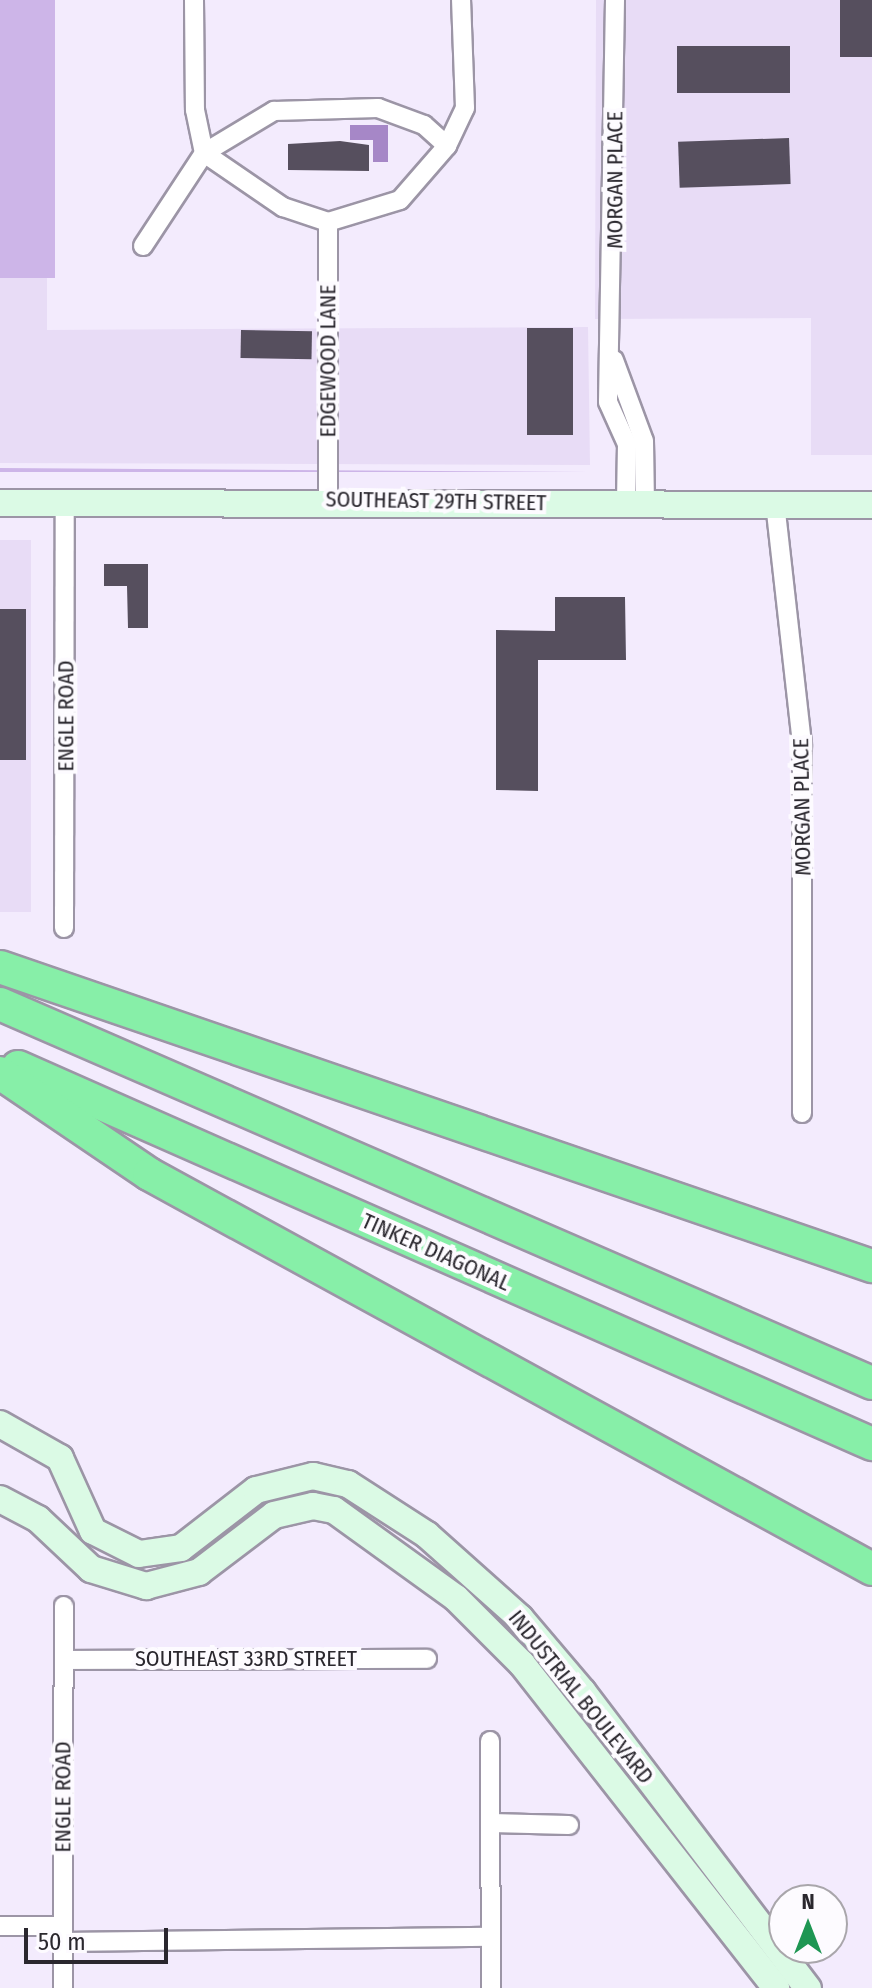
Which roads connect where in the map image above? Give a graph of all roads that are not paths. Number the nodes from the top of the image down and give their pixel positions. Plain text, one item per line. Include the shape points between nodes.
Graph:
1 (194, 0) edge
2 (461, 0) edge
3 (615, 0) edge
4 (447, 146) junction
5 (204, 153) junction
6 (328, 222) junction
7 (143, 246) dead end
8 (328, 499) junction
9 (0, 503) edge
10 (636, 503) junction
11 (775, 503) junction
12 (65, 504) junction
13 (872, 505) edge
14 (64, 928) dead end
15 (0, 967) edge
16 (0, 1004) edge
17 (0, 1059) edge
18 (0, 1073) edge
19 (802, 1113) dead end
20 (872, 1266) edge
21 (872, 1383) edge
22 (0, 1424) edge
23 (872, 1444) edge
24 (0, 1499) edge
25 (872, 1569) edge
26 (64, 1606) dead end
27 (427, 1659) dead end
28 (64, 1660) junction
29 (490, 1741) dead end
30 (491, 1823) junction
31 (569, 1825) dead end
32 (0, 1926) edge
33 (62, 1934) junction
34 (490, 1937) junction
35 (63, 1988) edge
36 (491, 1988) edge
37 (776, 1988) edge
38 (808, 1988) edge

1 - 5 street via 195,110
2 - 4 street via 465,108
3 - 10 street, MORGAN PLACE via 614,360 644,441
4 - 5 street via 401,114 294,106
4 - 6 street via 400,200
5 - 6 street via 283,207
5 - 7 street
6 - 8 street, EDGEWOOD LANE
8 - 10 main road, SOUTHEAST 29TH STREET
8 - 12 main road, SOUTHEAST 29TH STREET
9 - 12 main road, SOUTHEAST 29TH STREET
10 - 11 main road, SOUTHEAST 29TH STREET
11 - 13 main road, SOUTHEAST 29TH STREET
11 - 19 street, MORGAN PLACE via 802,744
12 - 14 street, ENGLE ROAD
15 - 20 highway
16 - 21 highway
17 - 23 highway, TINKER DIAGONAL
18 - 25 highway via 149,1174
22 - 38 main road, INDUSTRIAL BOULEVARD via 60,1458 93,1531 139,1554 181,1548 256,1490 284,1478 348,1484 427,1535 520,1618 583,1692
24 - 37 main road, INDUSTRIAL BOULEVARD via 38,1519 91,1569 146,1586 199,1572 274,1515 313,1506 334,1510 456,1598 522,1664
26 - 28 street, ENGLE ROAD
27 - 28 street, SOUTHEAST 33RD STREET
28 - 33 street, ENGLE ROAD
29 - 30 street
30 - 31 street
30 - 34 street
32 - 33 street
33 - 34 street
33 - 35 street, ENGLE ROAD
34 - 36 street

